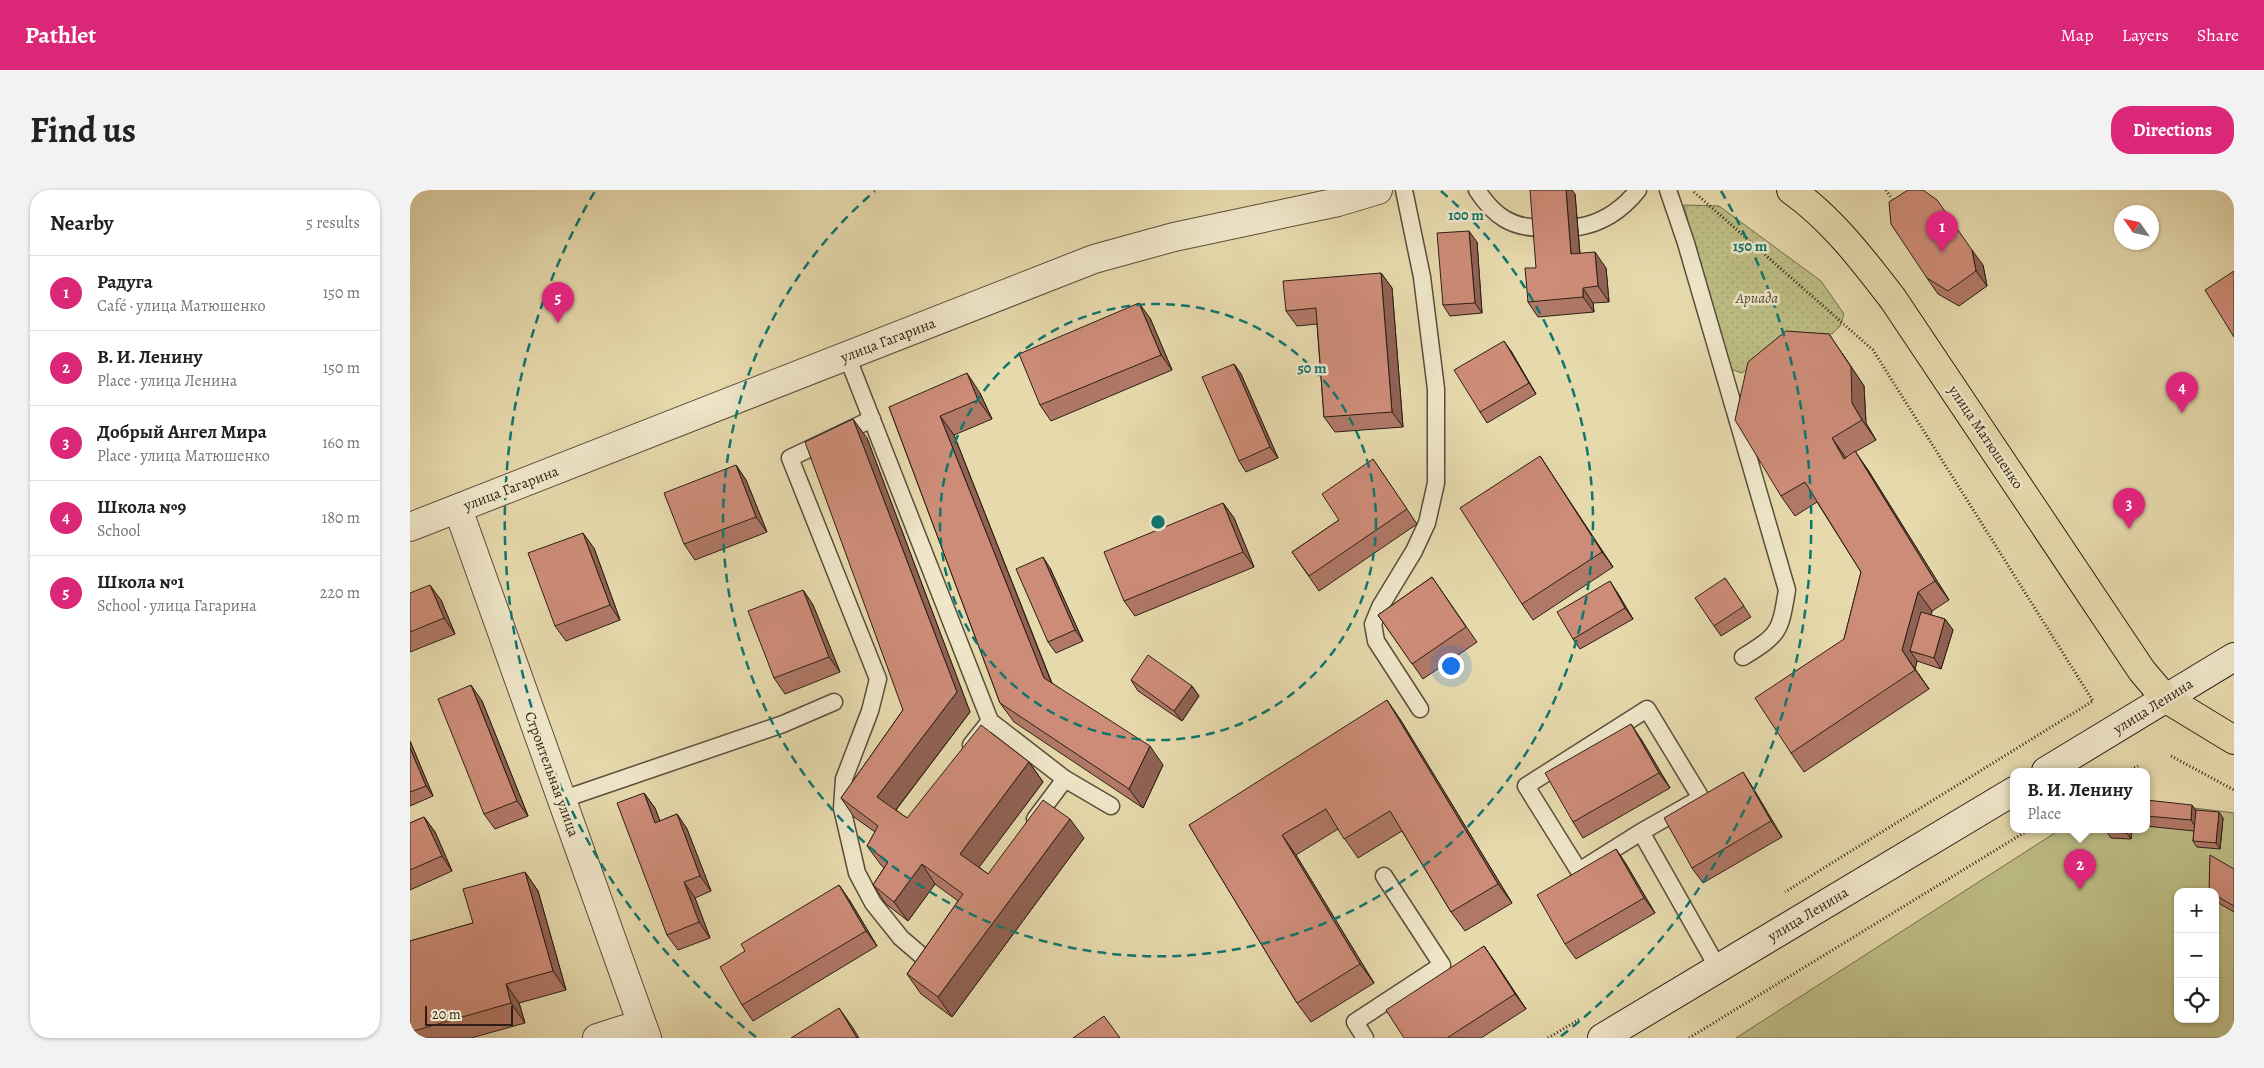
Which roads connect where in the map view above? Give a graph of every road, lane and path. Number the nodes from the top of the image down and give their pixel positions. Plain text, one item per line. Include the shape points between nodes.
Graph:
1 (1378, 190) edge
2 (1404, 190) edge
3 (1476, 190) edge
4 (1638, 190) edge
5 (1668, 190) edge
6 (1691, 190) edge
7 (1886, 190) edge
8 (1795, 192) edge
9 (1333, 196) edge
10 (1892, 199) edge
11 (1578, 227) dead end
12 (1543, 228) edge
13 (847, 356) junction
14 (872, 419) junction
15 (458, 509) junction
16 (410, 527) edge
17 (1743, 657) dead end
18 (2234, 657) edge
19 (2164, 698) junction
20 (834, 702) dead end
21 (1420, 709) dead end
22 (990, 721) junction
23 (2234, 740) edge
24 (2172, 756) dead end
25 (960, 758) edge
26 (2138, 766) dead end
27 (2051, 768) edge
28 (2134, 768) edge
29 (1065, 779) junction
30 (2234, 790) edge
31 (2010, 792) edge
32 (561, 800) junction
33 (1111, 806) dead end
34 (1641, 832) junction
35 (1025, 833) edge
36 (2023, 833) edge
37 (1384, 876) dead end
38 (1780, 895) dead end
39 (922, 956) edge
40 (1718, 968) junction
41 (1581, 1018) dead end
42 (644, 1031) edge
43 (597, 1038) edge
44 (1365, 1038) edge
45 (1548, 1038) edge
46 (1602, 1038) edge
47 (1689, 1038) edge

1 - 9 street, улица Гагарина
2 - 21 lane via 1422,277 1436,389 1436,483 1427,523 1373,624 1376,641
3 - 12 lane via 1506,221 1523,228
4 - 11 lane via 1619,210 1596,224
5 - 17 lane via 1787,590 1782,622 1770,641
6 - 38 path via 1873,350 2094,701
7 - 10 path
8 - 19 main road, улица Матюшенко via 1857,252 1893,299 2137,663
9 - 13 street, улица Гагарина via 1094,259
13 - 14 lane
13 - 15 street, улица Гагарина
14 - 22 lane
14 - 39 lane via 790,458 878,679 870,711 844,779 842,808 857,873 873,903 900,938
15 - 16 street, улица Гагарина
15 - 32 street, Строительная улица
18 - 19 street, улица Ленина
19 - 23 main road
19 - 27 street, улица Ленина
20 - 32 lane via 783,724
22 - 25 lane
22 - 29 lane
24 - 30 path
26 - 28 path
29 - 33 lane
29 - 35 lane
31 - 40 street, улица Ленина
32 - 42 street, Строительная улица
34 - 34 lane via 1701,798 1647,709 1526,786 1579,871
34 - 40 lane
36 - 47 path
37 - 44 lane via 1442,965 1355,1022
40 - 46 street, улица Ленина
41 - 45 path
42 - 43 street

